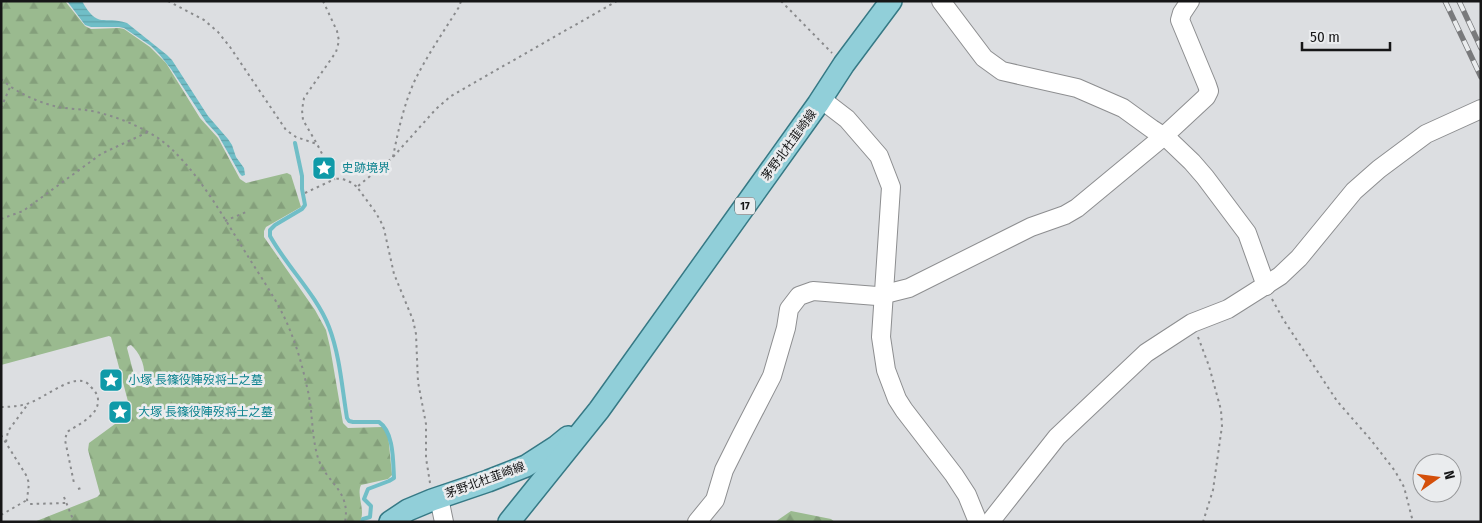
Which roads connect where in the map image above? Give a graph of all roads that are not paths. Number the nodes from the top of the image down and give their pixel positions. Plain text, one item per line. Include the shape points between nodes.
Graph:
1 (891, 1) edge
2 (941, 1) edge
3 (1190, 1) edge
4 (822, 99) junction
5 (1481, 109) edge
6 (1164, 136) junction
7 (1266, 286) junction
8 (884, 295) junction
9 (598, 410) junction
10 (436, 499) junction
11 (390, 522) edge
12 (444, 522) edge
13 (509, 522) edge
14 (697, 522) edge
15 (978, 522) edge
16 (990, 522) edge

1 - 4 main road, 茅野北杜韮崎線 / 17
2 - 6 street via 984,58 1002,71 1077,88 1123,108
3 - 6 street via 1180,20 1208,91 1206,97
4 - 8 street via 847,119 879,156 891,187
4 - 9 main road, 茅野北杜韮崎線 / 17
5 - 7 street via 1426,134 1379,169 1354,191 1298,258
6 - 7 street via 1205,177 1247,233
6 - 8 street via 1071,212 1031,227 909,288
7 - 16 street via 1228,309 1192,323 1146,353 1057,437
8 - 14 street via 812,291 799,296 790,308 772,376 724,470 715,500
8 - 15 street via 882,345 886,370 897,399 954,475
9 - 10 main road, 茅野北杜韮崎線 / 17 via 558,446 526,466
9 - 13 main road, 茅野北杜韮崎線 / 17
10 - 11 main road, 茅野北杜韮崎線 / 17 via 408,510
10 - 12 street

